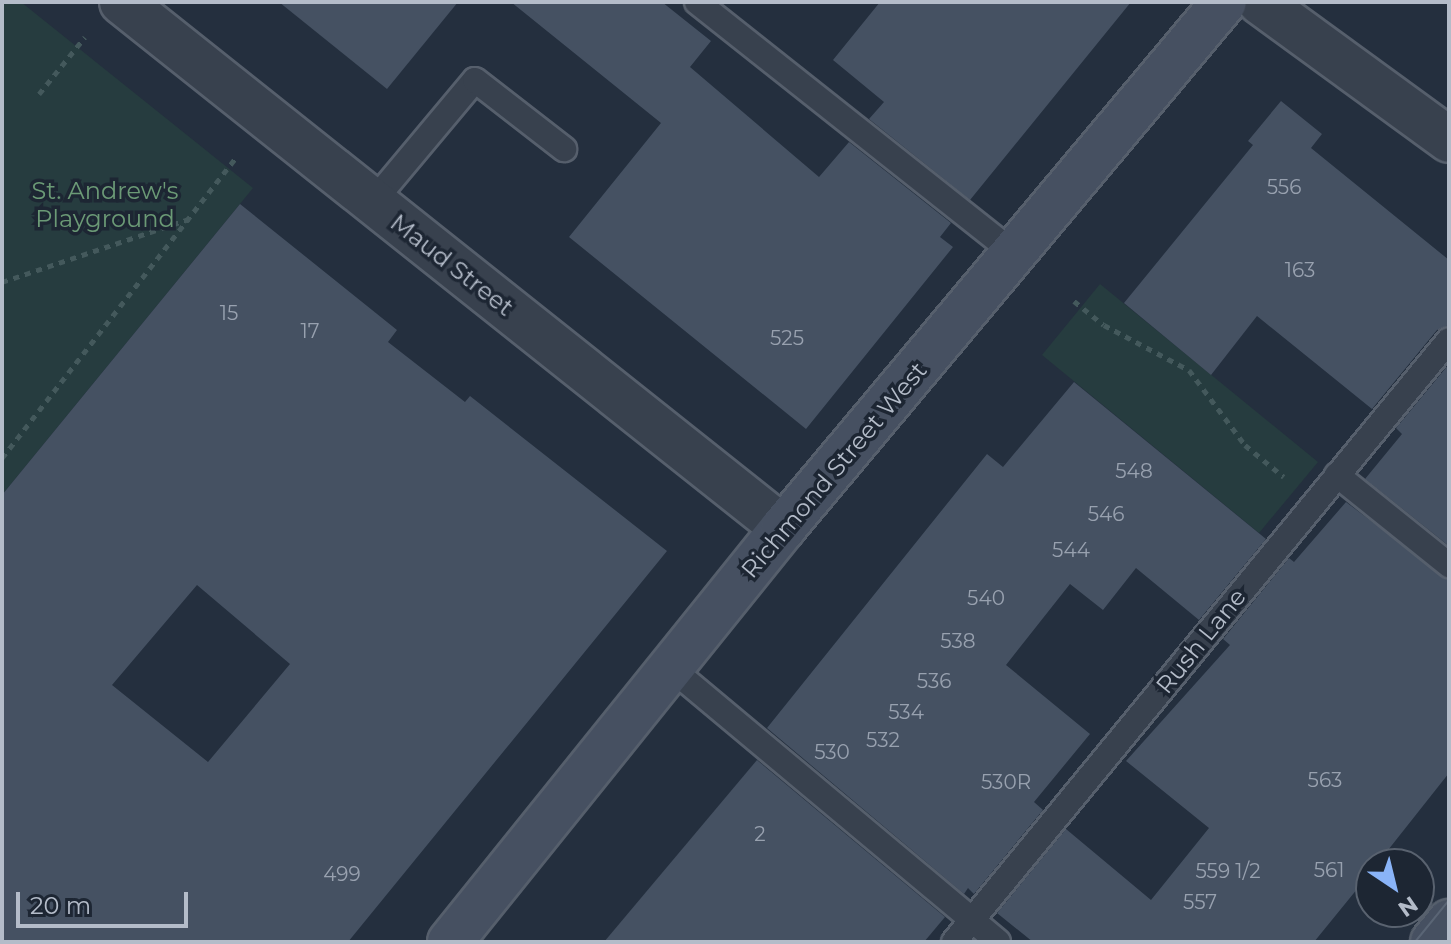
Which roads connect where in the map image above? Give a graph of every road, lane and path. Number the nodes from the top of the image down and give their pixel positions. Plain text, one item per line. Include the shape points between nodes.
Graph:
1 (122, 2) edge
2 (697, 2) edge
3 (1224, 2) edge
4 (1260, 2) edge
5 (85, 37) dead end
6 (39, 94) dead end
7 (1449, 140) edge
8 (564, 149) dead end
9 (235, 159) dead end
10 (372, 203) junction
11 (193, 218) junction
12 (1015, 254) junction
13 (2, 282) edge
14 (1074, 301) dead end
15 (1449, 340) edge
16 (2, 458) edge
17 (1329, 484) junction
18 (783, 528) junction
19 (1449, 565) edge
20 (672, 669) junction
21 (971, 920) junction
22 (1449, 922) edge
23 (453, 941) edge
24 (954, 942) edge
25 (998, 942) edge
26 (1433, 942) edge

1 - 10 street, Maud Street
2 - 12 lane
3 - 12 main road, Richmond Street West
4 - 7 street
5 - 6 path
8 - 10 lane via 475,80
9 - 11 path
10 - 18 street, Maud Street
11 - 13 path
11 - 16 path
12 - 18 main road, Richmond Street West
14 - 17 path via 1104,325 1189,370 1245,445 1283,476
15 - 17 lane, Rush Lane
17 - 19 lane
17 - 21 lane, Rush Lane
18 - 20 main road, Richmond Street West
20 - 21 lane
20 - 23 main road, Richmond Street West
21 - 24 lane, Rush Lane
21 - 25 lane
22 - 26 main road

